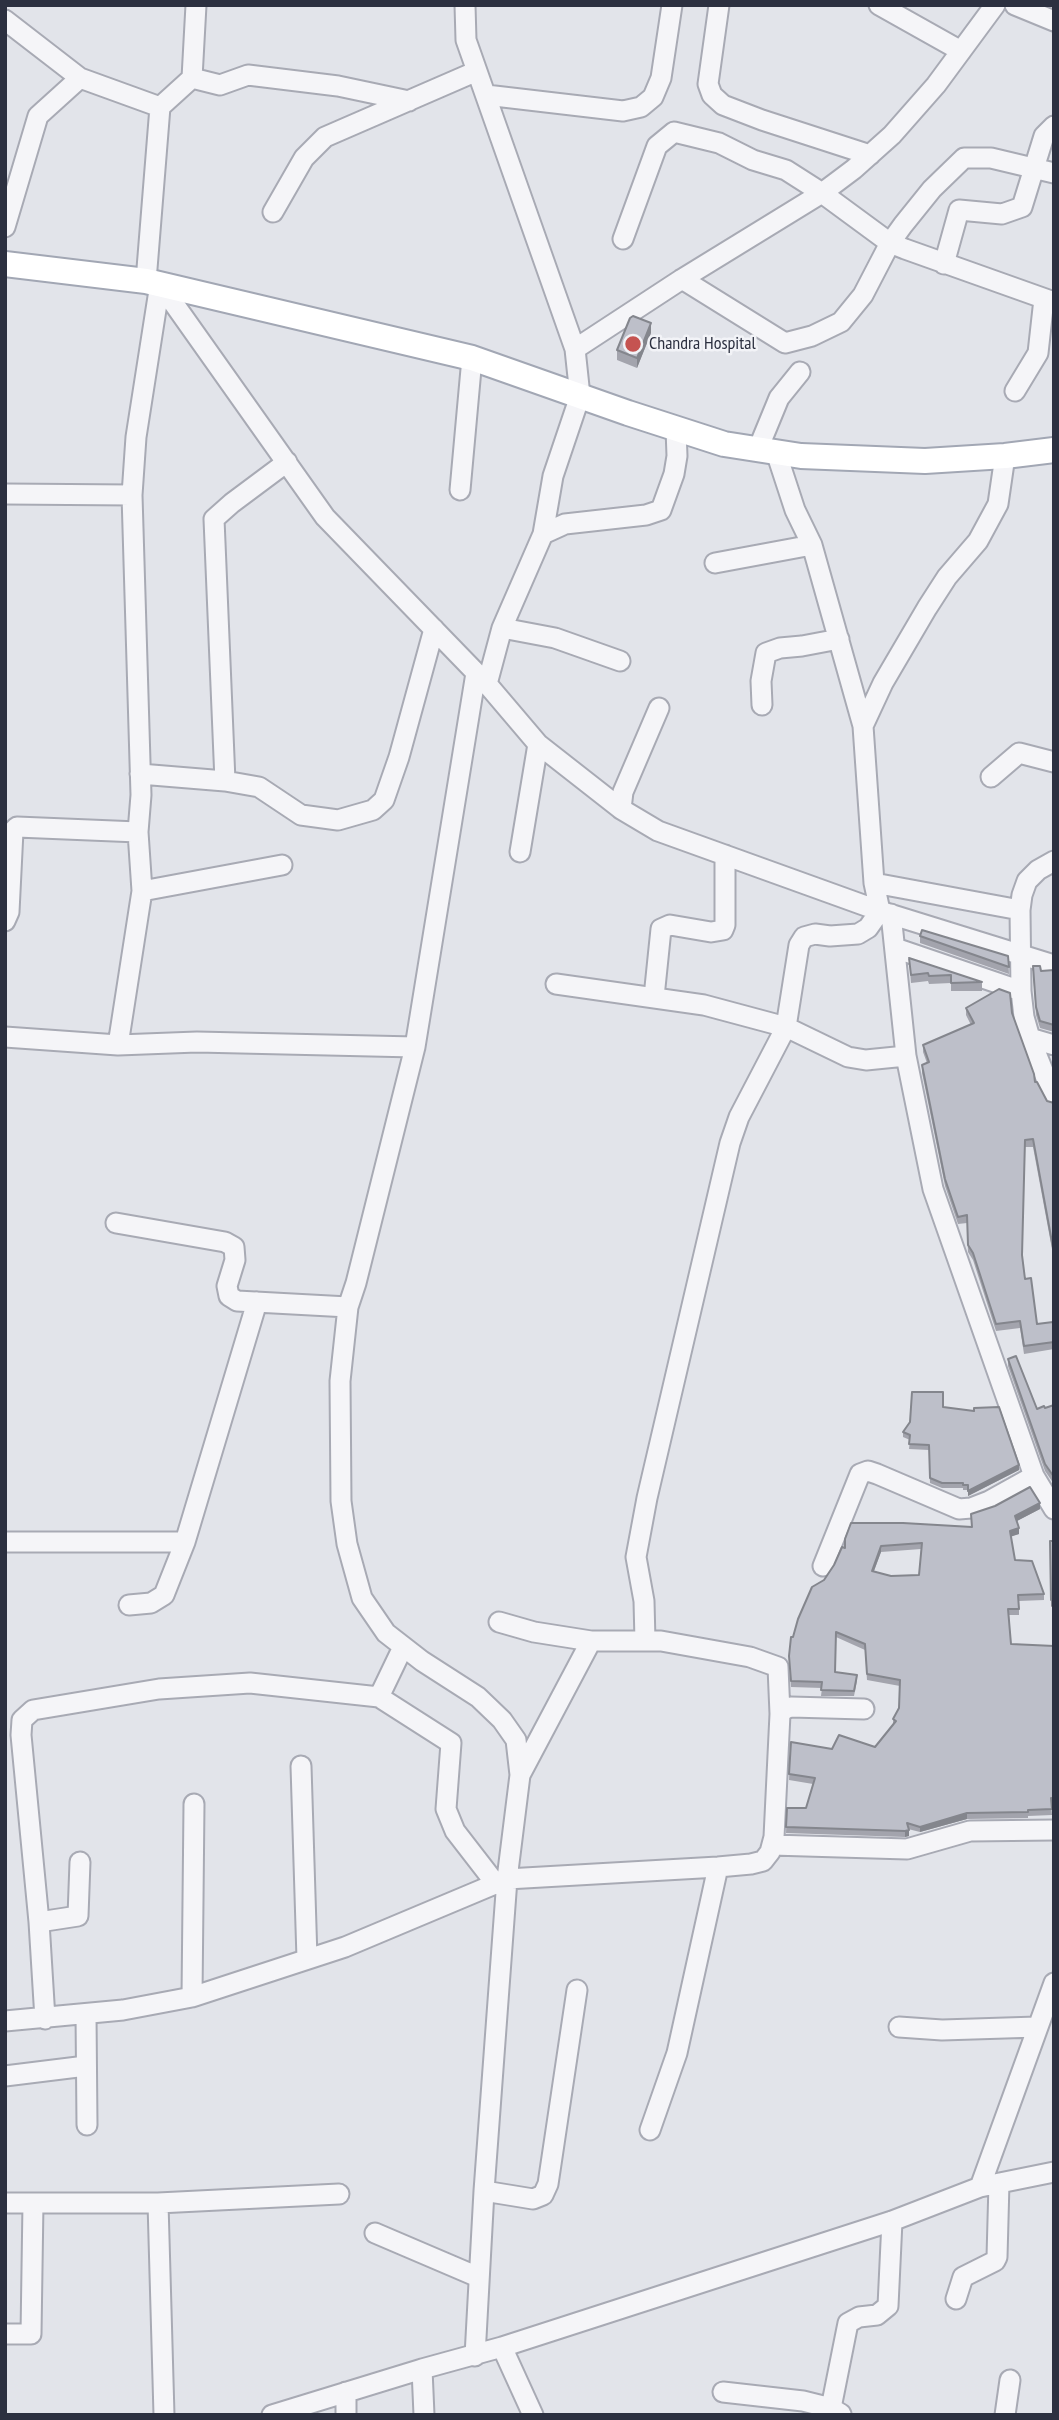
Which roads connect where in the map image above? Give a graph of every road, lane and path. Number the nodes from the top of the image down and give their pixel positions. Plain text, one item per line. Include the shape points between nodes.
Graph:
1 (196, 5) edge
2 (672, 5) edge
3 (719, 5) edge
4 (879, 5) edge
5 (996, 5) edge
6 (1015, 5) edge
7 (463, 7) edge
8 (5, 20) edge
9 (1054, 21) edge
10 (961, 51) junction
11 (477, 71) junction
12 (80, 78) junction
13 (192, 78) junction
14 (486, 95) junction
15 (409, 101) junction
16 (160, 107) junction
17 (1054, 126) edge
18 (870, 155) junction
19 (1044, 170) edge
20 (822, 193) junction
21 (273, 212) dead end
22 (5, 227) edge
23 (623, 239) dead end
24 (890, 243) junction
25 (5, 264) edge
26 (944, 264) junction
27 (682, 279) junction
28 (153, 282) junction
29 (1049, 301) edge
30 (575, 349) junction
31 (472, 358) junction
32 (800, 372) dead end
33 (1016, 391) dead end
34 (580, 396) junction
35 (676, 429) junction
36 (767, 450) junction
37 (1054, 450) edge
38 (1005, 457) junction
39 (287, 462) junction
40 (460, 490) dead end
41 (5, 494) edge
42 (132, 495) junction
43 (543, 534) junction
44 (812, 545) junction
45 (715, 563) dead end
46 (502, 628) junction
47 (433, 629) junction
48 (839, 639) junction
49 (620, 661) dead end
50 (481, 678) junction
51 (762, 705) dead end
52 (659, 708) dead end
53 (863, 726) junction
54 (538, 744) junction
55 (1054, 762) edge
56 (140, 774) junction
57 (990, 778) dead end
58 (225, 781) junction
59 (621, 810) junction
60 (138, 832) junction
61 (520, 852) dead end
62 (725, 855) junction
63 (1054, 861) edge
64 (282, 865) dead end
65 (874, 883) junction
66 (142, 891) junction
67 (1020, 910) junction
68 (886, 912) junction
69 (5, 921) edge
70 (895, 948) junction
71 (1021, 956) junction
72 (1054, 965) edge
73 (556, 984) dead end
74 (1021, 990) junction
75 (654, 997) junction
76 (786, 1027) junction
77 (5, 1037) edge
78 (1030, 1038) junction
79 (118, 1045) junction
80 (1054, 1045) edge
81 (415, 1047) junction
82 (906, 1056) junction
83 (1054, 1098) edge
84 (116, 1223) dead end
85 (257, 1302) junction
86 (348, 1307) junction
87 (1034, 1476) junction
88 (1054, 1509) edge
89 (5, 1542) edge
90 (185, 1542) junction
91 (823, 1566) dead end
92 (129, 1605) dead end
93 (499, 1622) dead end
94 (591, 1641) junction
95 (645, 1641) junction
96 (403, 1647) junction
97 (379, 1697) junction
98 (864, 1709) dead end
99 (780, 1714) junction
100 (13, 1736) edge
101 (301, 1766) dead end
102 (520, 1775) junction
103 (194, 1804) dead end
104 (1054, 1830) edge
105 (772, 1845) junction
106 (80, 1862) dead end
107 (718, 1867) junction
108 (501, 1881) junction
109 (39, 1922) junction
110 (307, 1959) junction
111 (1054, 1983) edge
112 (578, 1990) dead end
113 (192, 1997) junction
114 (86, 2014) junction
115 (45, 2019) junction
116 (5, 2021) edge
117 (899, 2027) dead end
118 (1037, 2027) junction
119 (86, 2066) junction
120 (5, 2076) edge
121 (87, 2125) dead end
122 (650, 2130) dead end
123 (1054, 2172) edge
124 (990, 2185) junction
125 (484, 2191) junction
126 (339, 2194) dead end
127 (5, 2203) edge
128 (33, 2203) junction
129 (159, 2203) junction
130 (892, 2221) junction
131 (375, 2233) dead end
132 (478, 2277) junction
133 (956, 2299) dead end
134 (5, 2334) edge
135 (502, 2347) junction
136 (475, 2356) junction
137 (422, 2369) junction
138 (1010, 2380) dead end
139 (346, 2392) junction
140 (723, 2392) dead end
141 (836, 2412) edge
142 (164, 2415) edge
143 (272, 2415) edge
144 (346, 2415) edge
145 (424, 2415) edge
146 (533, 2415) edge
147 (1005, 2415) edge

1 - 13 street
2 - 14 street via 662,78 653,97 641,107 623,111
3 - 18 street via 708,84 712,95 723,105 762,120
4 - 10 street
5 - 10 street
6 - 9 street
7 - 11 street via 466,40
8 - 12 street
10 - 18 street
11 - 14 street
11 - 15 street
12 - 16 street
12 - 22 street via 38,116
13 - 15 street via 220,85 248,75
13 - 16 street
14 - 30 street
15 - 21 street via 325,137 304,158
16 - 28 street
17 - 19 street via 1044,136
18 - 20 street
19 - 24 street via 991,158 964,158 932,189
19 - 26 street via 1022,207 1002,214 959,210
20 - 23 street via 786,170 719,143 674,132 657,146
20 - 24 street
20 - 27 street
24 - 26 street
24 - 27 street via 863,295 841,322 785,343
25 - 28 main road
26 - 29 street
27 - 30 street
28 - 31 main road
28 - 39 street
28 - 42 street
29 - 33 street via 1038,353
30 - 34 street
31 - 34 main road
31 - 40 street
32 - 36 street via 779,398
34 - 35 main road
34 - 43 street via 553,476
35 - 36 main road via 724,444
35 - 43 street via 674,474 661,510 565,524
36 - 38 main road via 801,456 925,461
36 - 44 street
37 - 38 main road
38 - 53 street via 998,504 978,541 927,608
39 - 47 street via 325,517
39 - 58 street via 214,519
41 - 42 street
42 - 56 street
43 - 46 street
44 - 45 street
44 - 48 street
46 - 49 street via 555,638
46 - 50 street
47 - 50 street
47 - 58 street via 399,757 384,800 373,810 338,820 301,815 259,787
48 - 51 street via 766,653
48 - 53 street
50 - 54 street
50 - 81 street
52 - 59 street via 623,792
53 - 65 street
54 - 59 street
54 - 61 street
55 - 57 street via 1020,753
56 - 58 street
56 - 60 street
59 - 62 street via 659,831
60 - 66 street
60 - 69 street via 17,827
62 - 68 street
62 - 75 street via 723,930 670,925 661,929
63 - 67 street via 1027,881
64 - 66 street
65 - 67 street
65 - 68 street
66 - 79 street
67 - 71 street
68 - 70 street
68 - 71 street
68 - 76 street via 858,933 804,937
70 - 74 street
70 - 82 street
71 - 72 street
71 - 74 street
73 - 75 street
74 - 78 street
75 - 76 street
76 - 82 street via 848,1057
76 - 95 street via 738,1117 730,1143 650,1485 636,1558
77 - 79 street
78 - 80 street
78 - 83 street
79 - 81 street via 197,1042
81 - 86 street
82 - 87 street via 933,1189
84 - 85 street via 225,1242 233,1247 235,1260 227,1286 229,1296
85 - 86 street
85 - 90 street
86 - 96 street via 340,1381 341,1501 347,1544 362,1598 386,1633
87 - 88 street
87 - 91 street via 989,1501 959,1509 868,1471 860,1474
89 - 90 street
90 - 92 street via 164,1595 151,1603
93 - 94 street
94 - 95 street
94 - 102 street
95 - 99 street via 750,1657 778,1667
96 - 97 street
96 - 102 street via 502,1720 516,1740
97 - 100 street via 250,1683 159,1689 33,1710
97 - 108 street via 451,1743 446,1809 454,1831
98 - 99 street via 791,1707
99 - 105 street
100 - 109 street
101 - 110 street
102 - 108 street
103 - 113 street
104 - 105 street via 970,1831 908,1849
105 - 107 street via 763,1861
106 - 109 street via 78,1916
107 - 108 street
107 - 122 street via 677,2053
108 - 110 street
108 - 125 street
109 - 115 street
110 - 113 street
111 - 118 street
112 - 125 street via 543,2195 533,2199
113 - 114 street
114 - 115 street
114 - 119 street
115 - 116 street
117 - 118 street
118 - 124 street
119 - 120 street
119 - 121 street
123 - 124 street
124 - 130 street
124 - 133 street via 997,2257 963,2277
125 - 132 street
126 - 129 street
127 - 128 street
128 - 129 street
128 - 134 street via 31,2334
129 - 142 street
130 - 135 street
130 - 141 street via 888,2306 877,2315 848,2323
131 - 132 street
132 - 136 street
135 - 136 street
135 - 146 street
136 - 137 street
137 - 139 street
137 - 145 street
138 - 147 street
139 - 143 street
139 - 144 street
140 - 141 street via 775,2397

